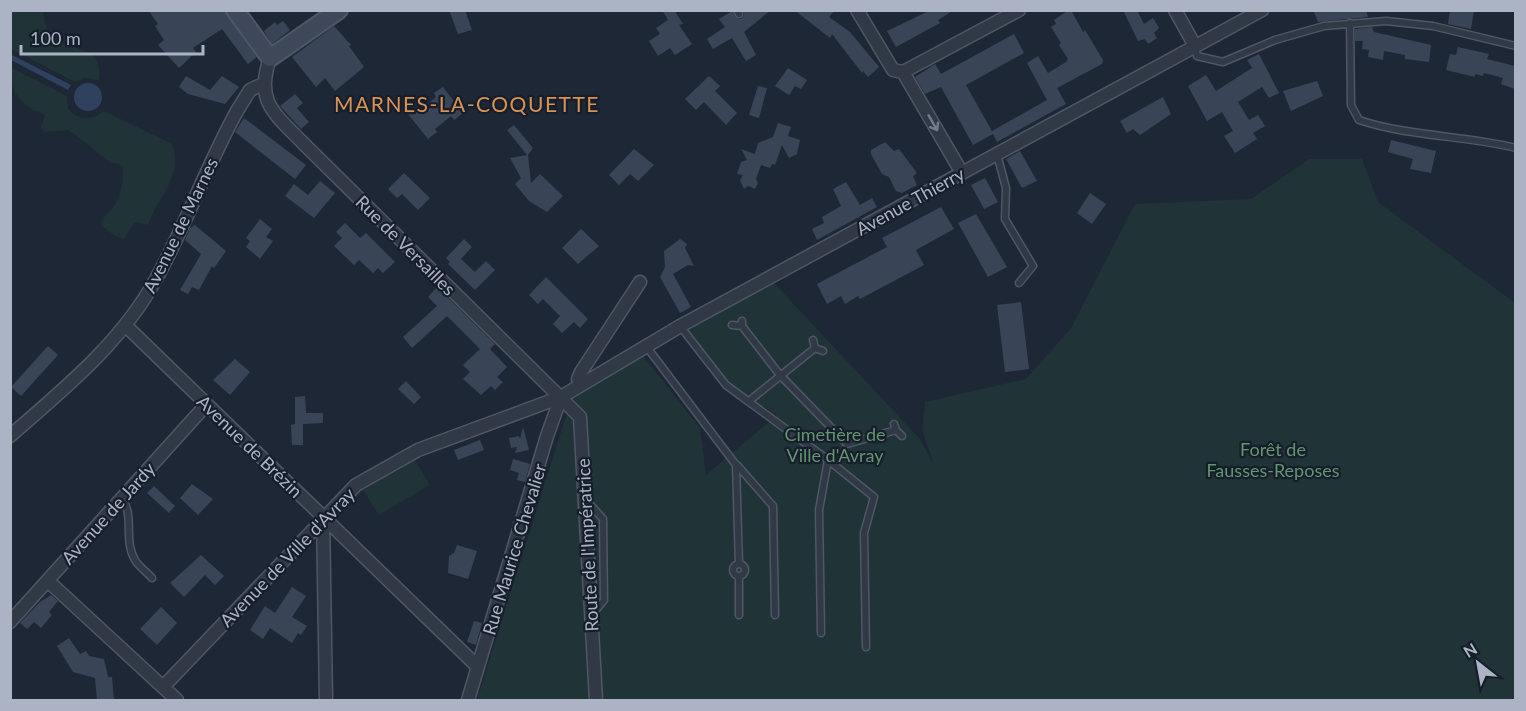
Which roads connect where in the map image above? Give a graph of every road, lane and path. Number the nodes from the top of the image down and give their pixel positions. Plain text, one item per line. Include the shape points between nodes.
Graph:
1 (235, 10) edge
2 (339, 10) edge
3 (857, 10) edge
4 (1019, 10) edge
5 (1175, 10) edge
6 (1262, 10) edge
7 (1350, 23) junction
8 (1195, 46) junction
9 (1515, 46) edge
10 (270, 58) junction
11 (903, 72) junction
12 (262, 84) junction
13 (1515, 148) edge
14 (997, 154) junction
15 (962, 173) junction
16 (640, 282) dead end
17 (1019, 283) dead end
18 (125, 325) junction
19 (732, 325) dead end
20 (680, 326) junction
21 (813, 340) dead end
22 (646, 346) junction
23 (815, 348) junction
24 (823, 351) dead end
25 (780, 375) junction
26 (581, 385) junction
27 (561, 397) junction
28 (749, 401) junction
29 (206, 405) junction
30 (10, 436) edge
31 (902, 436) dead end
32 (828, 460) junction
33 (736, 465) junction
34 (122, 498) junction
35 (584, 498) junction
36 (323, 517) junction
37 (152, 578) dead end
38 (48, 581) junction
39 (739, 615) dead end
40 (775, 615) dead end
41 (591, 616) junction
42 (10, 622) edge
43 (821, 633) dead end
44 (866, 647) dead end
45 (478, 667) junction
46 (163, 687) junction
47 (177, 700) edge
48 (326, 700) edge
49 (468, 700) edge
50 (596, 700) edge

1 - 10 main road
2 - 10 main road
3 - 11 street via 893,70
4 - 11 street
5 - 8 street
6 - 8 street, Avenue Thierry
7 - 8 lane via 1275,40 1223,62 1197,56
7 - 9 lane via 1386,21 1433,26
7 - 13 lane via 1351,105 1359,120 1428,136
8 - 14 street, Avenue Thierry
10 - 12 street
11 -> 15 street
12 - 18 street, Avenue de Marnes via 250,90 237,111 155,280
12 - 27 street, Rue de Versailles via 269,104 303,144
14 - 15 street, Avenue Thierry
14 - 17 lane via 1006,188 1005,219 1033,266
15 - 20 street, Avenue Thierry
16 - 26 street via 581,372
18 - 29 street, Avenue de Brézin
18 - 30 street, Avenue de Marnes via 84,371
19 - 25 lane via 742,323
20 - 22 street, Avenue Thierry
20 - 28 lane via 726,385
21 - 23 lane
22 - 26 street, Avenue Thierry
22 - 33 lane
23 - 24 lane
23 - 25 lane
25 - 28 lane
25 - 31 lane via 847,444 895,427
26 - 27 street, Avenue Thierry
27 - 35 street, Route de l'Impératrice via 580,417
27 - 36 street, Avenue de Ville d'Avray via 418,450 356,485
27 - 45 street, Rue Maurice Chevalier
28 - 32 lane
29 - 34 street, Avenue de Jardy
29 - 36 street, Avenue de Brézin
32 - 43 lane via 819,510
32 - 44 lane via 874,497 864,533
33 - 39 lane via 739,564 745,568 739,576
33 - 40 lane via 773,506
34 - 37 lane via 129,510 133,556
34 - 38 street, Avenue de Jardy
35 - 41 street, Route de l'Impératrice
35 - 41 lane via 603,519 604,600
36 - 45 street, Avenue de Brézin
36 - 46 street, Avenue de Ville d'Avray
36 - 48 street
38 - 42 street, Avenue de Jardy
38 - 46 street
41 - 50 street, Route de l'Impératrice
45 - 49 street, Rue Maurice Chevalier
46 - 47 street

